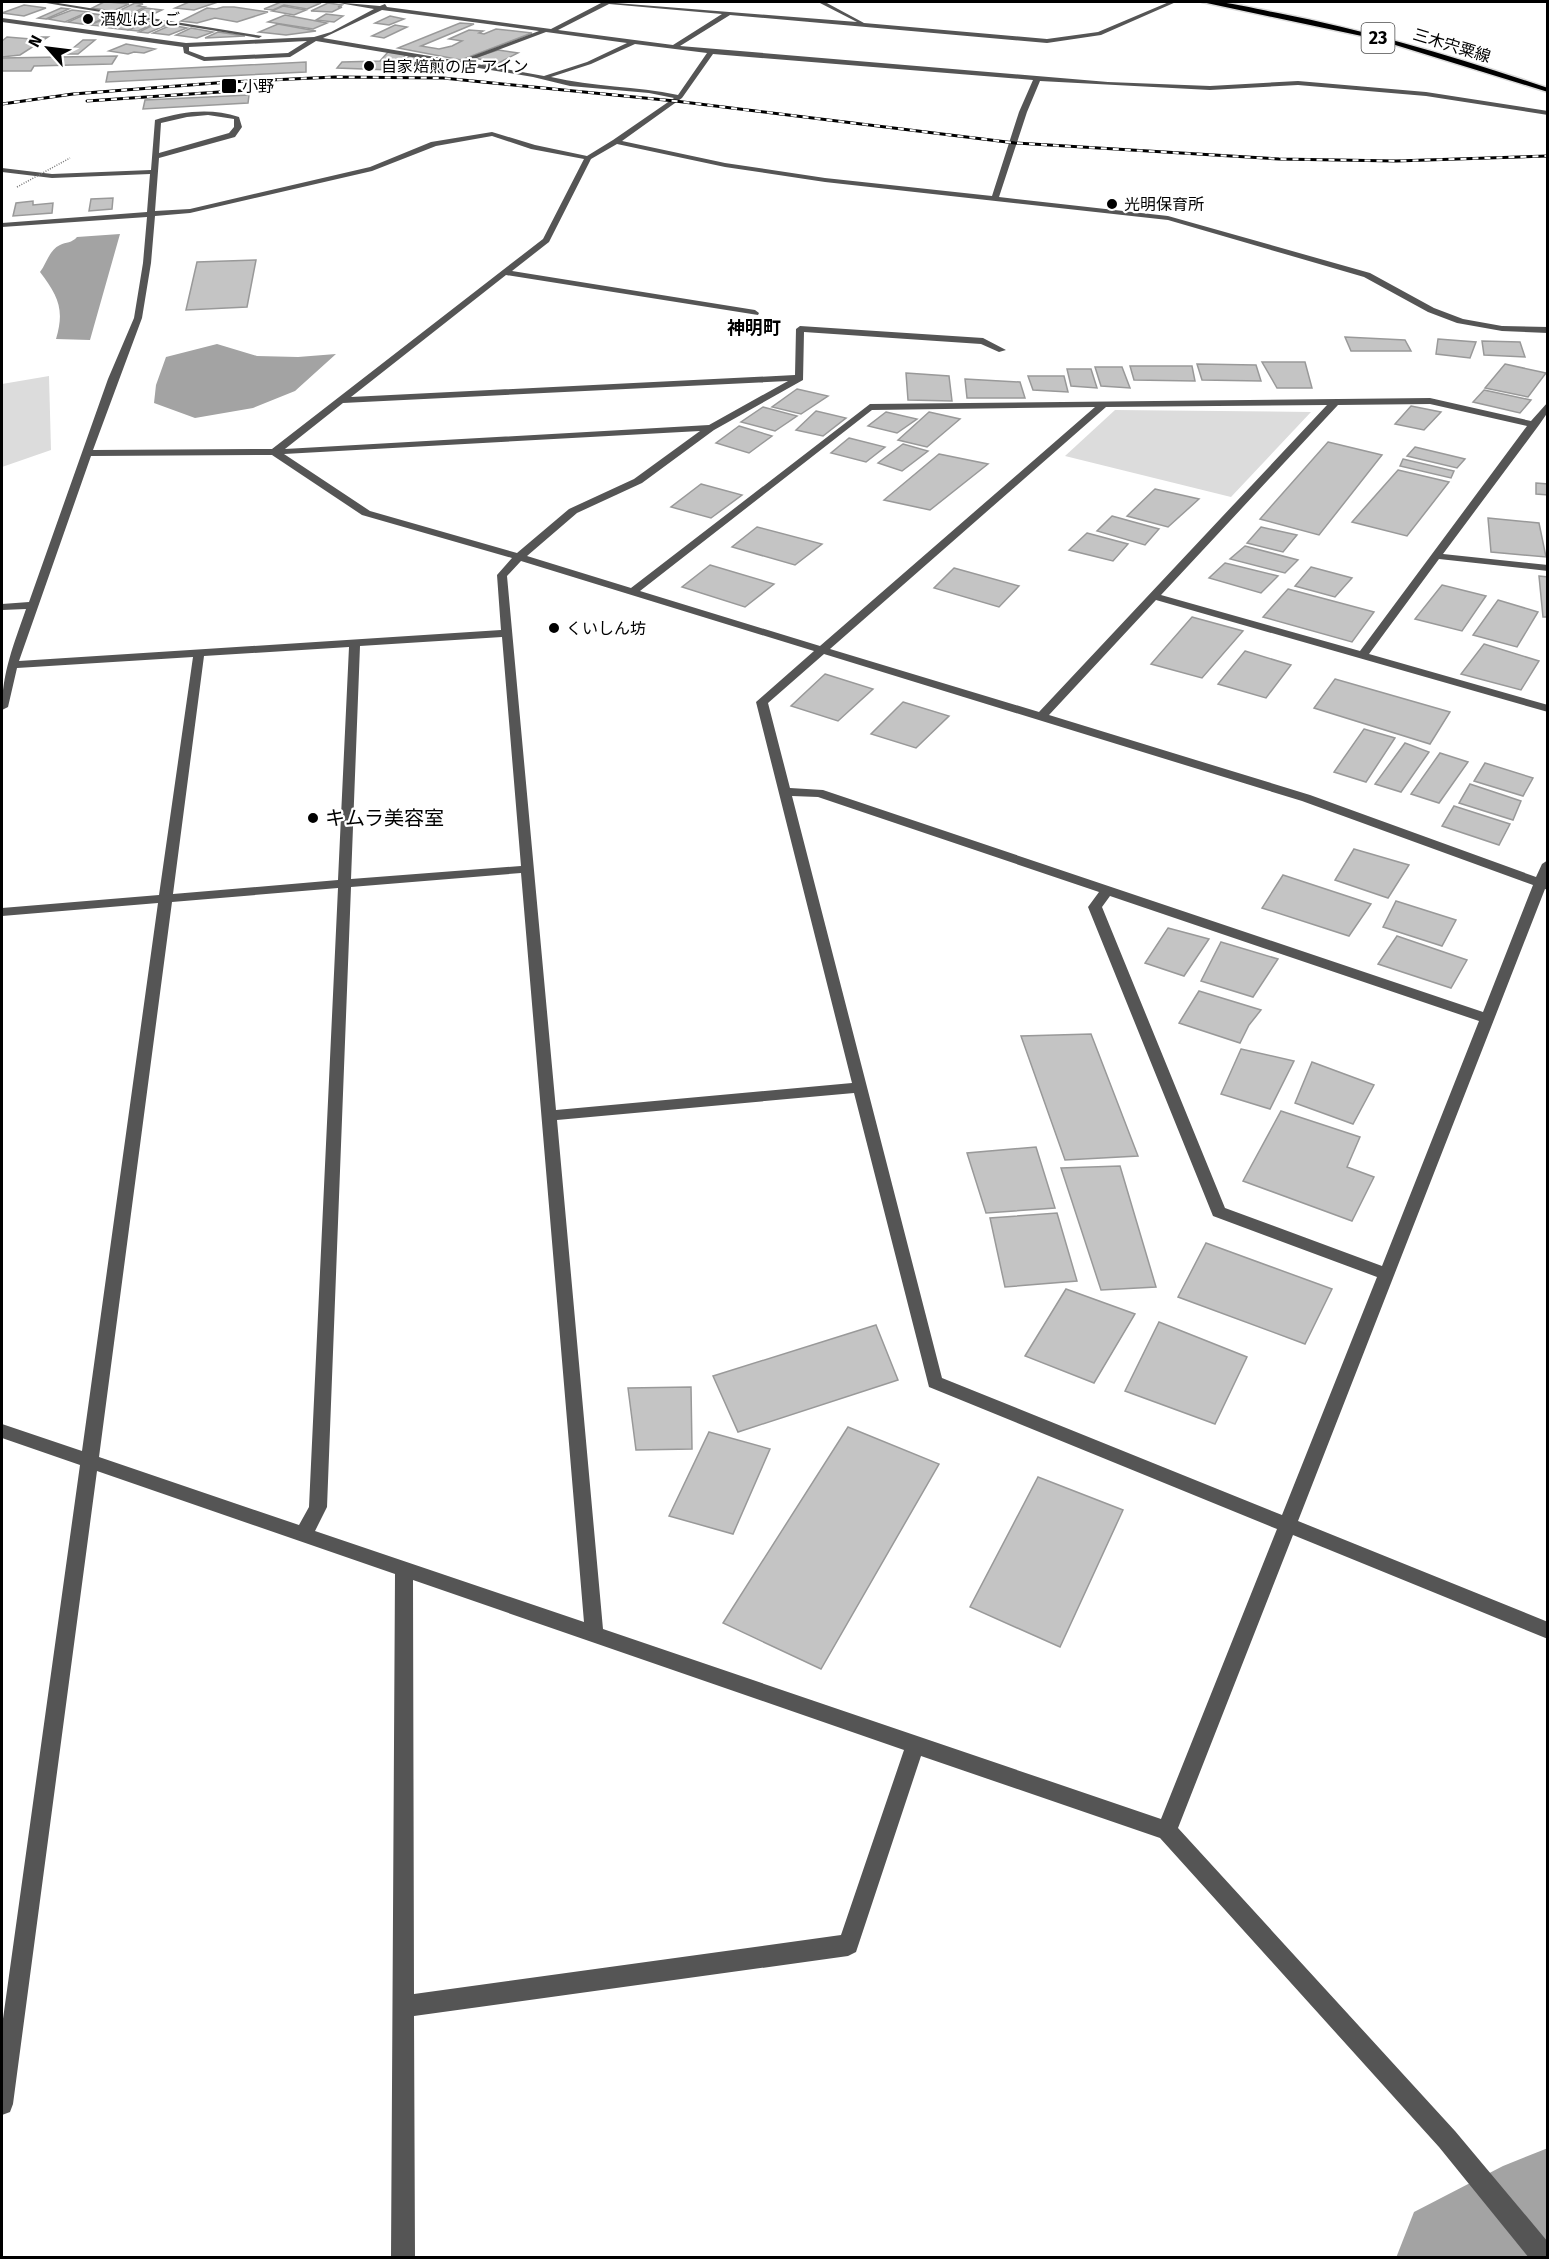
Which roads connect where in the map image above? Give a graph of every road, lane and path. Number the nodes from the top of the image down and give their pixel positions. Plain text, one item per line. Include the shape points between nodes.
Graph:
1 (43, 2) edge
2 (336, 2) edge
3 (393, 2) edge
4 (608, 2) edge
5 (667, 2) edge
6 (821, 2) edge
7 (1173, 2) edge
8 (1205, 2) edge
9 (658, 5) junction
10 (384, 7) junction
11 (730, 12) junction
12 (2, 20) edge
13 (17, 22) junction
14 (870, 26) junction
15 (2, 28) edge
16 (546, 31) junction
17 (315, 39) junction
18 (292, 41) junction
19 (634, 42) junction
20 (186, 45) junction
21 (674, 47) junction
22 (711, 52) junction
23 (461, 62) junction
24 (546, 77) junction
25 (1038, 77) junction
26 (1548, 90) edge
27 (680, 97) junction
28 (1548, 113) edge
29 (615, 142) junction
30 (157, 156) junction
31 (70, 158) dead end
32 (588, 158) junction
33 (2, 170) edge
34 (153, 172) junction
35 (17, 187) dead end
36 (995, 198) junction
37 (152, 213) junction
38 (2, 225) edge
39 (504, 272) junction
40 (754, 314) dead end
41 (1548, 330) edge
42 (1002, 350) dead end
43 (800, 378) junction
44 (340, 400) junction
45 (1335, 402) junction
46 (1103, 405) junction
47 (1548, 405) edge
48 (1534, 425) junction
49 (711, 428) junction
50 (274, 452) junction
51 (88, 453) junction
52 (1436, 556) junction
53 (519, 557) junction
54 (1548, 568) edge
55 (633, 591) junction
56 (1154, 596) junction
57 (34, 605) junction
58 (2, 607) edge
59 (507, 633) junction
60 (355, 643) junction
61 (822, 650) junction
62 (199, 652) junction
63 (1362, 656) junction
64 (12, 665) junction
65 (2, 707) edge
66 (1548, 709) edge
67 (1041, 717) junction
68 (785, 792) junction
69 (1548, 864) edge
70 (527, 869) junction
71 (345, 884) junction
72 (1544, 884) edge
73 (1107, 890) junction
74 (165, 899) junction
75 (2, 912) edge
76 (1486, 1018) junction
77 (860, 1087) junction
78 (549, 1116) junction
79 (1386, 1274) junction
80 (2, 1431) edge
81 (87, 1460) junction
82 (1287, 1527) junction
83 (303, 1535) junction
84 (404, 1569) junction
85 (1548, 1632) edge
86 (594, 1634) junction
87 (915, 1745) junction
88 (1167, 1831) junction
89 (403, 2007) junction
90 (2, 2104) edge
91 (403, 2258) edge
92 (1545, 2258) edge

1 - 18 street
2 - 10 street
3 - 10 street
4 - 9 street
4 - 16 street
5 - 9 street
6 - 14 street
7 - 14 street via 1099,34 1047,41
8 - 26 main road, 三木宍粟線 / 23 via 1394,42
9 - 11 street
10 - 16 street
10 - 17 street
11 - 14 street
11 - 21 street
12 - 13 street
13 - 15 street
13 - 20 street
16 - 19 street
16 - 23 street
17 - 18 street
17 - 20 street via 290,55 204,59 186,52
17 - 23 street
18 - 20 street
19 - 21 street
19 - 24 street via 590,63
21 - 22 street
22 - 25 street
22 - 27 street
23 - 24 street
24 - 27 street via 570,84
25 - 28 street via 1210,88 1298,83 1426,94
25 - 36 street
27 - 29 street
29 - 32 street
29 - 36 street via 725,165 825,180
30 - 30 street via 158,122 175,116 223,113 237,118 238,126 232,135
30 - 34 street
31 - 35 path, bridge
32 - 37 street via 492,134 434,144 372,169 277,192 190,211
32 - 39 street via 546,240
33 - 34 street via 52,176
34 - 37 street
36 - 41 street via 1168,218 1214,228 1269,248 1365,274 1458,321 1495,330
37 - 38 street
37 - 51 street via 138,318
39 - 40 street
39 - 44 street
42 - 43 street via 983,341 800,329
43 - 44 street
43 - 49 street
44 - 50 street
45 - 46 street
45 - 48 street via 1430,401
45 - 56 street
46 - 55 street via 870,407
46 - 61 street
47 - 48 street
48 - 52 street
49 - 50 street
49 - 53 street via 638,481 573,511
50 - 51 street
50 - 53 street via 366,513
51 - 57 street
52 - 54 street
52 - 63 street
53 - 55 street
53 - 59 street via 502,575
55 - 61 street
56 - 63 street
56 - 67 street
57 - 58 street
57 - 64 street
59 - 60 street
59 - 70 street
60 - 62 street
60 - 71 street
61 - 67 street
61 - 68 street via 762,702
62 - 64 street
62 - 74 street
63 - 66 street
64 - 65 street
67 - 72 street via 1306,798
68 - 73 street via 819,793
68 - 77 street
69 - 72 street
70 - 71 street
70 - 78 street
71 - 74 street
71 - 83 street via 318,1507
72 - 76 street
73 - 76 street
73 - 79 street via 1095,908 1219,1212
74 - 75 street
74 - 81 street
76 - 79 street
77 - 78 street
77 - 82 street via 935,1382
78 - 86 street
79 - 82 street
80 - 81 street
81 - 83 street
81 - 90 street
82 - 85 street
82 - 88 street
83 - 84 street
84 - 86 street
84 - 89 street
86 - 87 street
87 - 88 street
87 - 89 street via 848,1945
88 - 92 street via 1469,2164
89 - 91 street

